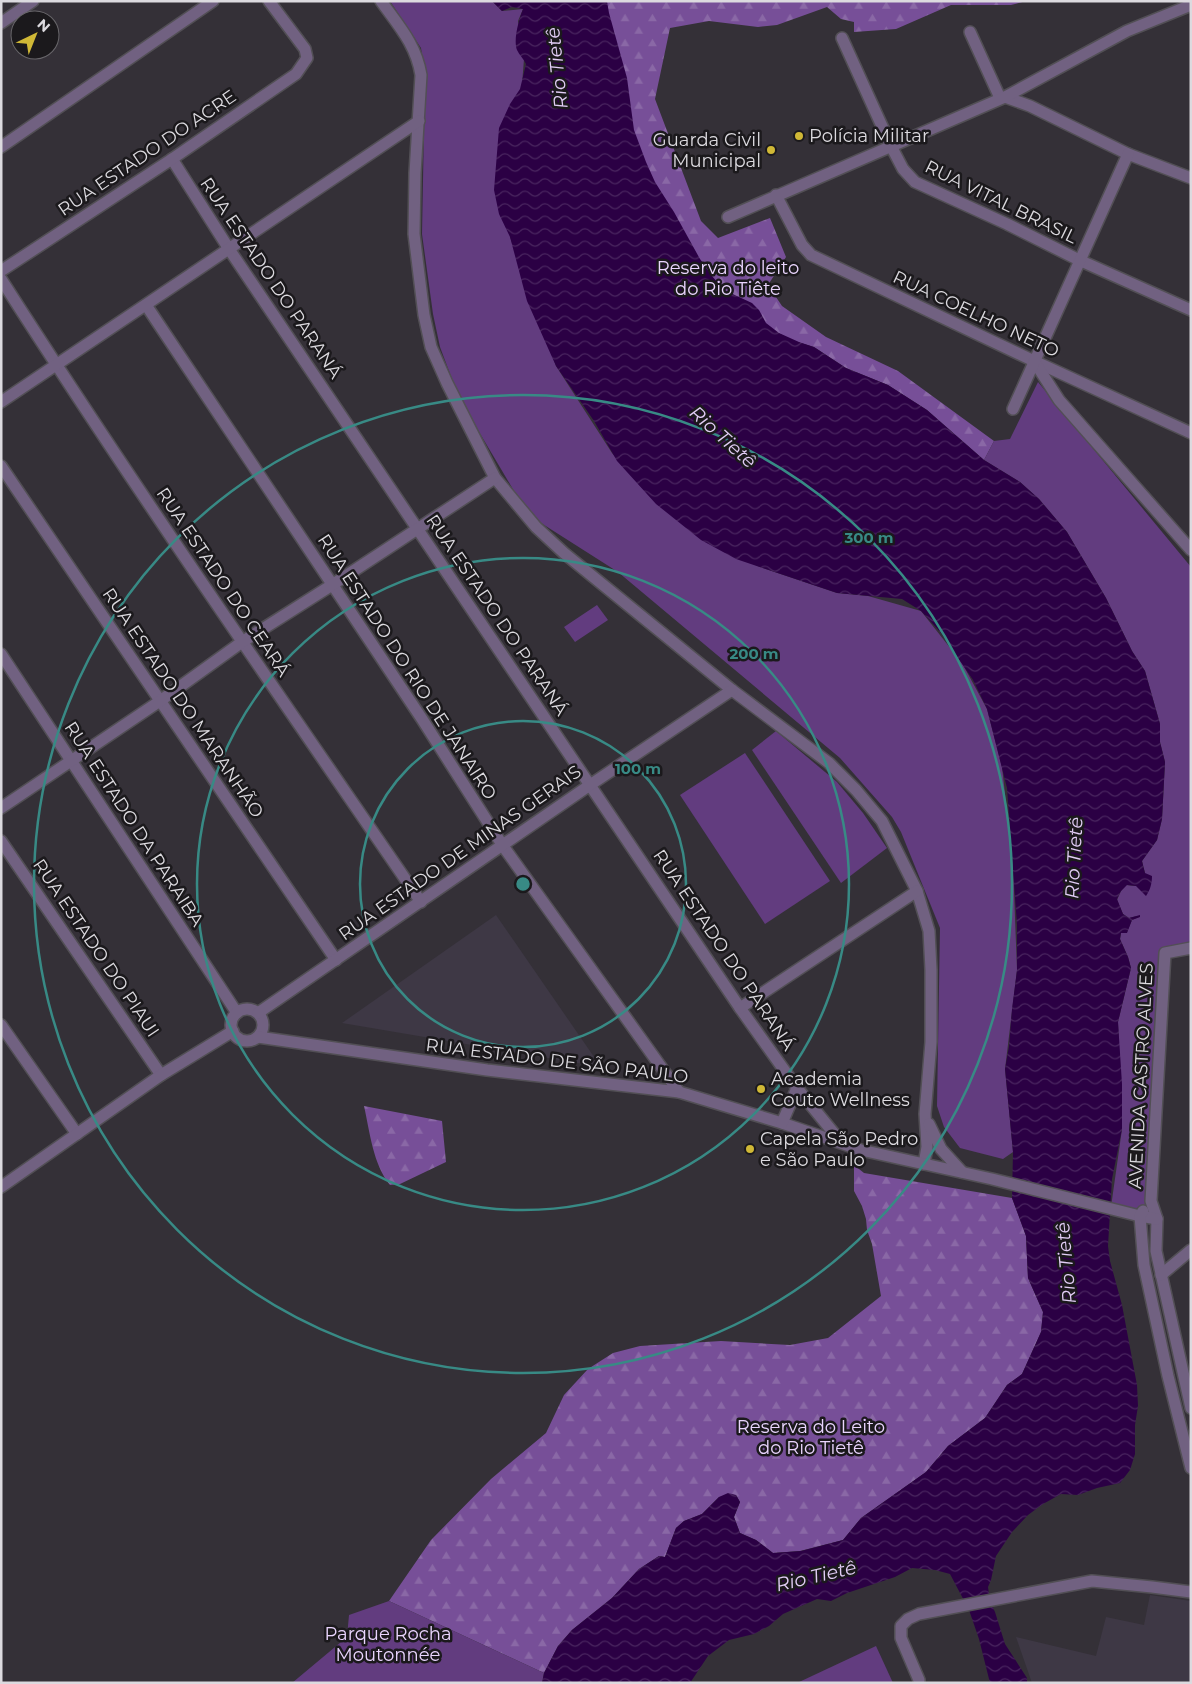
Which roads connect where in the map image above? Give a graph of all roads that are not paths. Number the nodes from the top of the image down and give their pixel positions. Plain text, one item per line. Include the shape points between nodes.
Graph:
1 (33, 1) edge
2 (213, 1) edge
3 (269, 1) edge
4 (381, 1) edge
5 (1191, 5) edge
6 (1, 23) edge
7 (970, 32) dead end
8 (842, 38) dead end
9 (1002, 98) junction
10 (418, 121) junction
11 (890, 146) junction
12 (1, 147) edge
13 (1128, 154) junction
14 (172, 159) junction
15 (1191, 178) edge
16 (776, 195) junction
17 (728, 217) dead end
18 (229, 249) junction
19 (1079, 260) junction
20 (1, 270) edge
21 (1, 279) edge
22 (146, 305) junction
23 (1191, 310) edge
24 (1034, 361) junction
25 (56, 365) junction
26 (1, 402) edge
27 (1013, 409) dead end
28 (1191, 432) edge
29 (1, 466) edge
30 (495, 478) junction
31 (418, 528) junction
32 (1191, 550) edge
33 (332, 585) junction
34 (242, 642) junction
35 (1, 654) edge
36 (732, 690) junction
37 (160, 701) junction
38 (72, 761) junction
39 (590, 785) junction
40 (1, 808) edge
41 (1, 841) edge
42 (503, 846) junction
43 (917, 891) junction
44 (421, 902) junction
45 (1191, 948) edge
46 (336, 960) junction
47 (740, 1008) junction
48 (237, 1013) junction
49 (258, 1013) junction
50 (1, 1025) edge
51 (233, 1031) junction
52 (258, 1037) junction
53 (161, 1074) junction
54 (797, 1088) junction
55 (679, 1092) junction
56 (925, 1114) junction
57 (782, 1123) junction
58 (77, 1134) junction
59 (841, 1142) junction
60 (940, 1148) junction
61 (928, 1165) junction
62 (964, 1173) junction
63 (1, 1188) edge
64 (1152, 1201) junction
65 (1140, 1216) junction
66 (1157, 1218) junction
67 (1191, 1250) edge
68 (1161, 1275) junction
69 (1191, 1408) edge
70 (1190, 1463) edge
71 (1191, 1592) edge
72 (920, 1680) dead end

1 - 6 street
2 - 12 street
3 - 14 street, RUA ESTADO DO ACRE via 305,48 307,58 296,74
4 - 10 street via 412,44 418,60 421,74
5 - 9 street via 1127,32
7 - 9 street
8 - 11 street, RUA VITAL BRASIL
9 - 11 street
9 - 13 street via 1030,106
10 - 18 street
10 - 30 street via 414,234 431,347
11 - 16 street
11 - 19 street, RUA VITAL BRASIL via 915,182
13 - 15 street
13 - 19 street
14 - 18 street, RUA ESTADO DO PARANÁ
14 - 20 street, RUA ESTADO DO ACRE
16 - 17 street
16 - 24 street, RUA COELHO NETO via 802,245 811,255
18 - 22 street
18 - 31 street, RUA ESTADO DO PARANÁ
19 - 23 street, RUA VITAL BRASIL
19 - 24 street
21 - 25 street, RUA ESTADO DO CEARÁ
22 - 25 street
22 - 33 street, RUA ESTADO DO RIO DE JANAIRO
24 - 27 street
24 - 28 street, RUA COELHO NETO
24 - 32 street via 1059,400
25 - 26 street
25 - 34 street, RUA ESTADO DO CEARÁ
29 - 37 street, RUA ESTADO DO MARANHÃO
30 - 31 street
30 - 36 street via 550,540
31 - 33 street
31 - 39 street, RUA ESTADO DO PARANÁ
33 - 34 street
33 - 42 street, RUA ESTADO DO RIO DE JANAIRO
34 - 37 street
34 - 44 street, RUA ESTADO DO CEARÁ
35 - 38 street, RUA ESTADO DA PARAIBA
36 - 39 street, RUA ESTADO DE MINAS GERAIS
36 - 43 street via 829,763 856,790 882,821
37 - 38 street
37 - 46 street, RUA ESTADO DO MARANHÃO
38 - 40 street
38 - 48 street, RUA ESTADO DA PARAIBA
39 - 42 street, RUA ESTADO DE MINAS GERAIS
39 - 47 street, RUA ESTADO DO PARANÁ
41 - 53 street, RUA ESTADO DO PIAUI
42 - 44 street, RUA ESTADO DE MINAS GERAIS
42 - 55 street, RUA ESTADO DO RIO DE JANAIRO
43 - 47 street
43 - 56 street via 929,931 931,970 930,1070
44 - 46 street, RUA ESTADO DE MINAS GERAIS
45 - 64 street, AVENIDA CASTRO ALVES via 1165,953
46 - 49 street, RUA ESTADO DE MINAS GERAIS
47 - 54 street, RUA ESTADO DO PARANÁ
48 - 49 street via 248,1009
48 - 51 street via 232,1021
49 - 52 street via 263,1022
50 - 58 street
51 - 52 street via 246,1041
51 - 53 street
52 - 55 street, RUA ESTADO DE SÃO PAULO via 487,1070
53 - 58 street
54 - 57 street
54 - 59 street, RUA ESTADO DO PARANÁ
55 - 57 street, RUA ESTADO DE SÃO PAULO
56 - 60 street
56 - 61 street
57 - 59 street, RUA ESTADO DE SÃO PAULO
58 - 63 street
59 - 61 street, RUA ESTADO DE SÃO PAULO via 861,1150
60 - 61 street
60 - 62 street
61 - 62 street, RUA ESTADO DE SÃO PAULO
62 - 65 street, RUA ESTADO DE SÃO PAULO
64 - 65 street, AVENIDA CASTRO ALVES
64 - 66 street, AVENIDA CASTRO ALVES
65 - 66 street, RUA ESTADO DE SÃO PAULO
65 - 70 street via 1144,1265
66 - 68 street, AVENIDA CASTRO ALVES via 1156,1251
67 - 68 street
68 - 69 street, AVENIDA CASTRO ALVES
71 - 72 street via 1092,1582 919,1614 900,1626 901,1638

